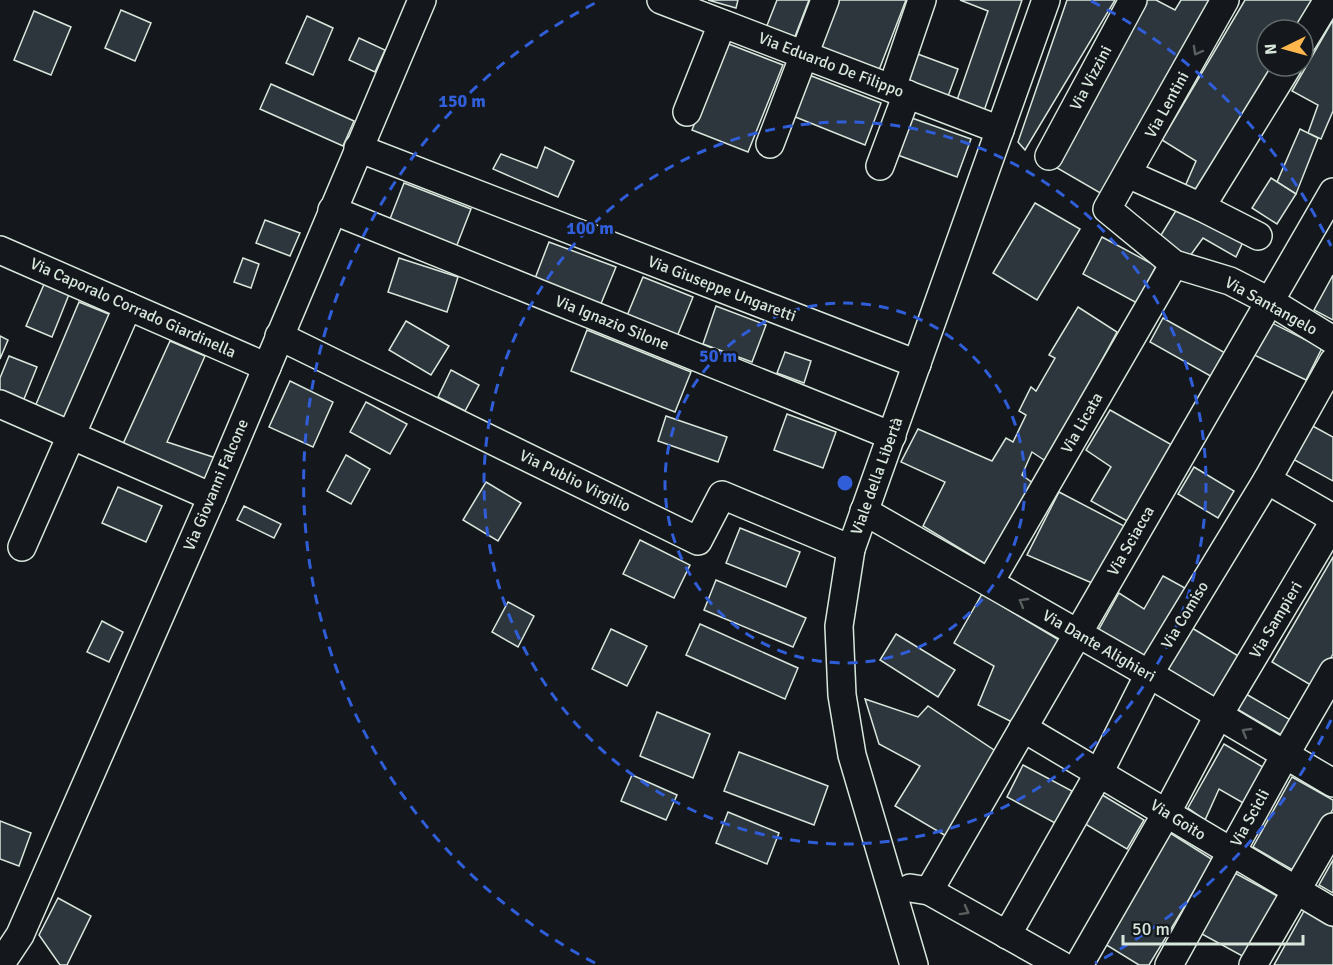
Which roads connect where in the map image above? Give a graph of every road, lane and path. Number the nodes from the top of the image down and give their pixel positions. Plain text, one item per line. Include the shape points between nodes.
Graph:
1 (422, 0) edge
2 (661, 0) edge
3 (825, 0) edge
4 (922, 0) edge
5 (1046, 0) edge
6 (1133, 0) edge
7 (1225, 0) edge
8 (1328, 0) edge
9 (1315, 21) edge
10 (722, 24) junction
11 (804, 54) junction
12 (1281, 78) edge
13 (900, 91) junction
14 (687, 112) dead end
15 (1000, 130) junction
16 (770, 144) dead end
17 (358, 148) junction
18 (1048, 156) dead end
19 (880, 166) dead end
20 (1128, 174) junction
21 (1333, 192) edge
22 (1201, 207) junction
23 (332, 210) junction
24 (1258, 236) dead end
25 (0, 250) edge
26 (1174, 264) junction
27 (1271, 302) junction
28 (128, 306) junction
29 (279, 336) junction
30 (1333, 340) edge
31 (1333, 362) edge
32 (917, 364) junction
33 (267, 367) junction
34 (0, 404) edge
35 (71, 435) junction
36 (892, 436) junction
37 (1267, 480) junction
38 (212, 497) junction
39 (864, 511) junction
40 (1333, 518) edge
41 (1333, 523) edge
42 (22, 547) dead end
43 (851, 549) junction
44 (990, 582) junction
45 (1077, 633) junction
46 (1333, 672) edge
47 (1149, 674) junction
48 (1218, 716) junction
49 (1023, 728) junction
50 (1285, 755) junction
51 (1099, 773) junction
52 (1333, 783) edge
53 (1167, 812) junction
54 (1333, 827) edge
55 (1230, 852) junction
56 (891, 885) junction
57 (1295, 890) junction
58 (929, 891) junction
59 (1333, 912) edge
60 (1006, 935) junction
61 (0, 965) edge
62 (914, 965) edge
63 (1060, 965) edge
64 (1079, 965) edge
65 (1169, 965) edge
66 (1253, 965) edge

1 - 17 street, Via Giovanni Falcone
2 - 10 street, Via Eduardo De Filippo
3 - 11 street
4 - 13 street
5 - 15 street, Viale della Libertà
6 - 18 street, Via Vizzini
7 -> 20 street, Via Lentini
8 - 9 street
10 - 11 street, Via Eduardo De Filippo
10 - 14 street
11 - 13 street, Via Eduardo De Filippo
11 - 16 street
12 - 22 street
13 - 15 street, Via Eduardo De Filippo
13 - 19 street
15 - 32 street, Viale della Libertà
17 - 23 street, Via Giovanni Falcone
17 - 32 street, Via Giuseppe Ungaretti
20 - 22 street
20 - 26 street, Via Lentini via 1107,209
21 - 27 street, Via Sciacca
22 - 24 street
23 - 29 street, Via Giovanni Falcone
23 - 36 street, Via Ignazio Silone
25 - 28 street, Via Caporalo Corrado Giardinella
26 - 27 street, Via Santangelo via 1230,281
26 - 44 street, Via Licata
27 - 30 street, Via Santangelo
27 - 45 street, Via Sciacca
28 - 33 street, Via Caporalo Corrado Giardinella
28 - 35 street
29 - 33 street, Via Giovanni Falcone
29 - 43 street, Via Publio Virgilio via 698,542 722,495
31 - 37 street, Via Comiso
32 - 36 street, Viale della Libertà
33 - 38 street, Via Giovanni Falcone
34 - 35 street
35 - 38 street
35 - 42 street
36 - 39 street, Viale della Libertà
37 - 40 street
37 - 47 street, Via Comiso
38 - 61 street, Via Giovanni Falcone via 20,935
39 - 43 street, Viale della Libertà
39 - 44 street, Via Dante Alighieri
41 - 48 street, Via Sampieri
43 - 56 street, Viale della Libertà via 839,626 842,696 852,755
45 -> 44 street, Via Dante Alighieri
45 - 47 street, Via Dante Alighieri
45 - 49 street, Via Sciacca
46 - 50 street, Via Scicli
47 - 48 street, Via Dante Alighieri
47 - 51 street, Via Comiso
50 -> 48 street, Via Dante Alighieri
48 - 53 street, Via Sampieri
49 - 51 street, Via Goito
49 - 58 street, Via Sciacca
50 - 52 street, Via Dante Alighieri
50 - 55 street, Via Scicli
51 - 53 street, Via Goito
51 - 60 street, Via Comiso
53 - 55 street, Via Goito
53 - 64 street, Via Sampieri
54 - 57 street
55 - 57 street, Via Goito
55 - 65 street, Via Scicli
56 - 58 street
56 - 62 street, Viale della Libertà
57 - 59 street, Via Goito
57 - 66 street
58 -> 60 street
60 - 63 street

